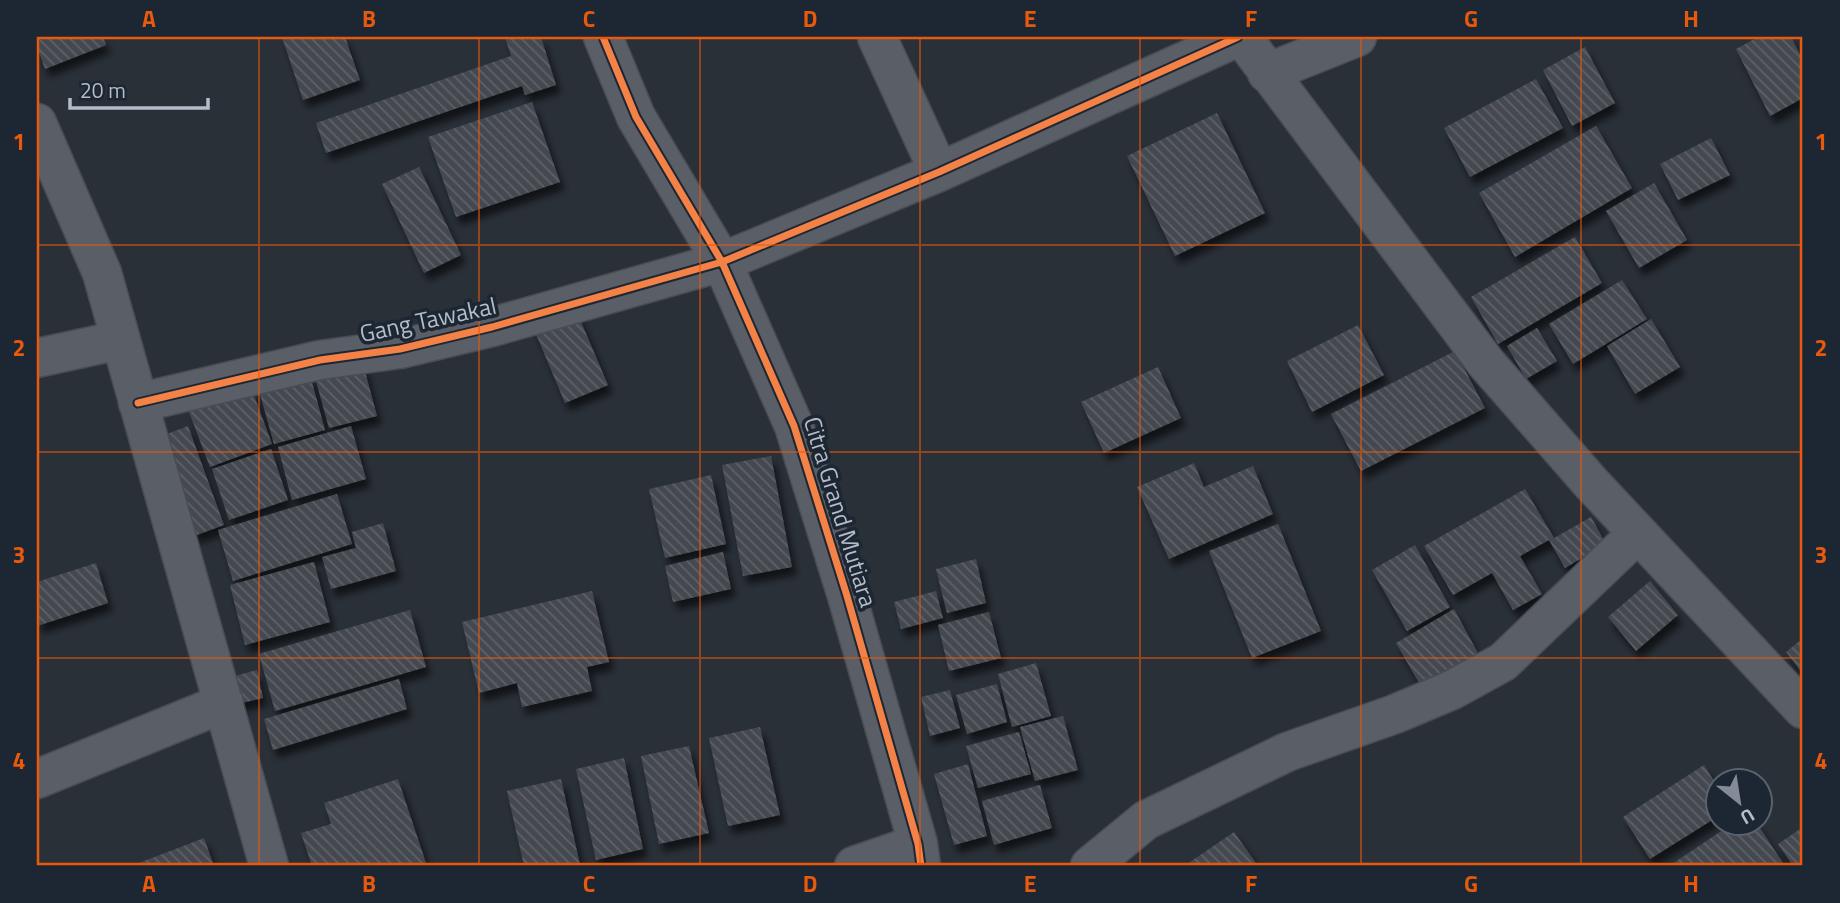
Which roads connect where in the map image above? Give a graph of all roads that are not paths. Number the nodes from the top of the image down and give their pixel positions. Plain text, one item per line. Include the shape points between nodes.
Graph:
1 (603, 37) edge
2 (877, 37) edge
3 (1240, 37) edge
4 (1357, 37) edge
5 (1267, 73) junction
6 (37, 123) edge
7 (939, 172) junction
8 (722, 262) junction
9 (120, 340) junction
10 (37, 358) edge
11 (138, 403) junction
12 (1638, 533) junction
13 (224, 703) junction
14 (1803, 709) edge
15 (37, 779) edge
16 (920, 855) edge
17 (269, 866) edge
18 (854, 866) edge
19 (1090, 866) edge

1 - 8 street, Citra Grand Mutiara via 636,117
2 - 7 street
3 - 5 street
3 - 7 street, Gang Tawakal
4 - 5 street
5 - 12 street via 1486,363
6 - 9 street via 102,273
7 - 8 street, Gang Tawakal
8 - 11 street, Gang Tawakal via 439,340 320,360
8 - 16 street, Citra Grand Mutiara via 794,426
9 - 10 street
9 - 11 street
11 - 13 street
12 - 14 street
12 - 19 street via 1503,662 1395,714 1287,752 1146,820
13 - 15 street
13 - 17 street
16 - 18 street

